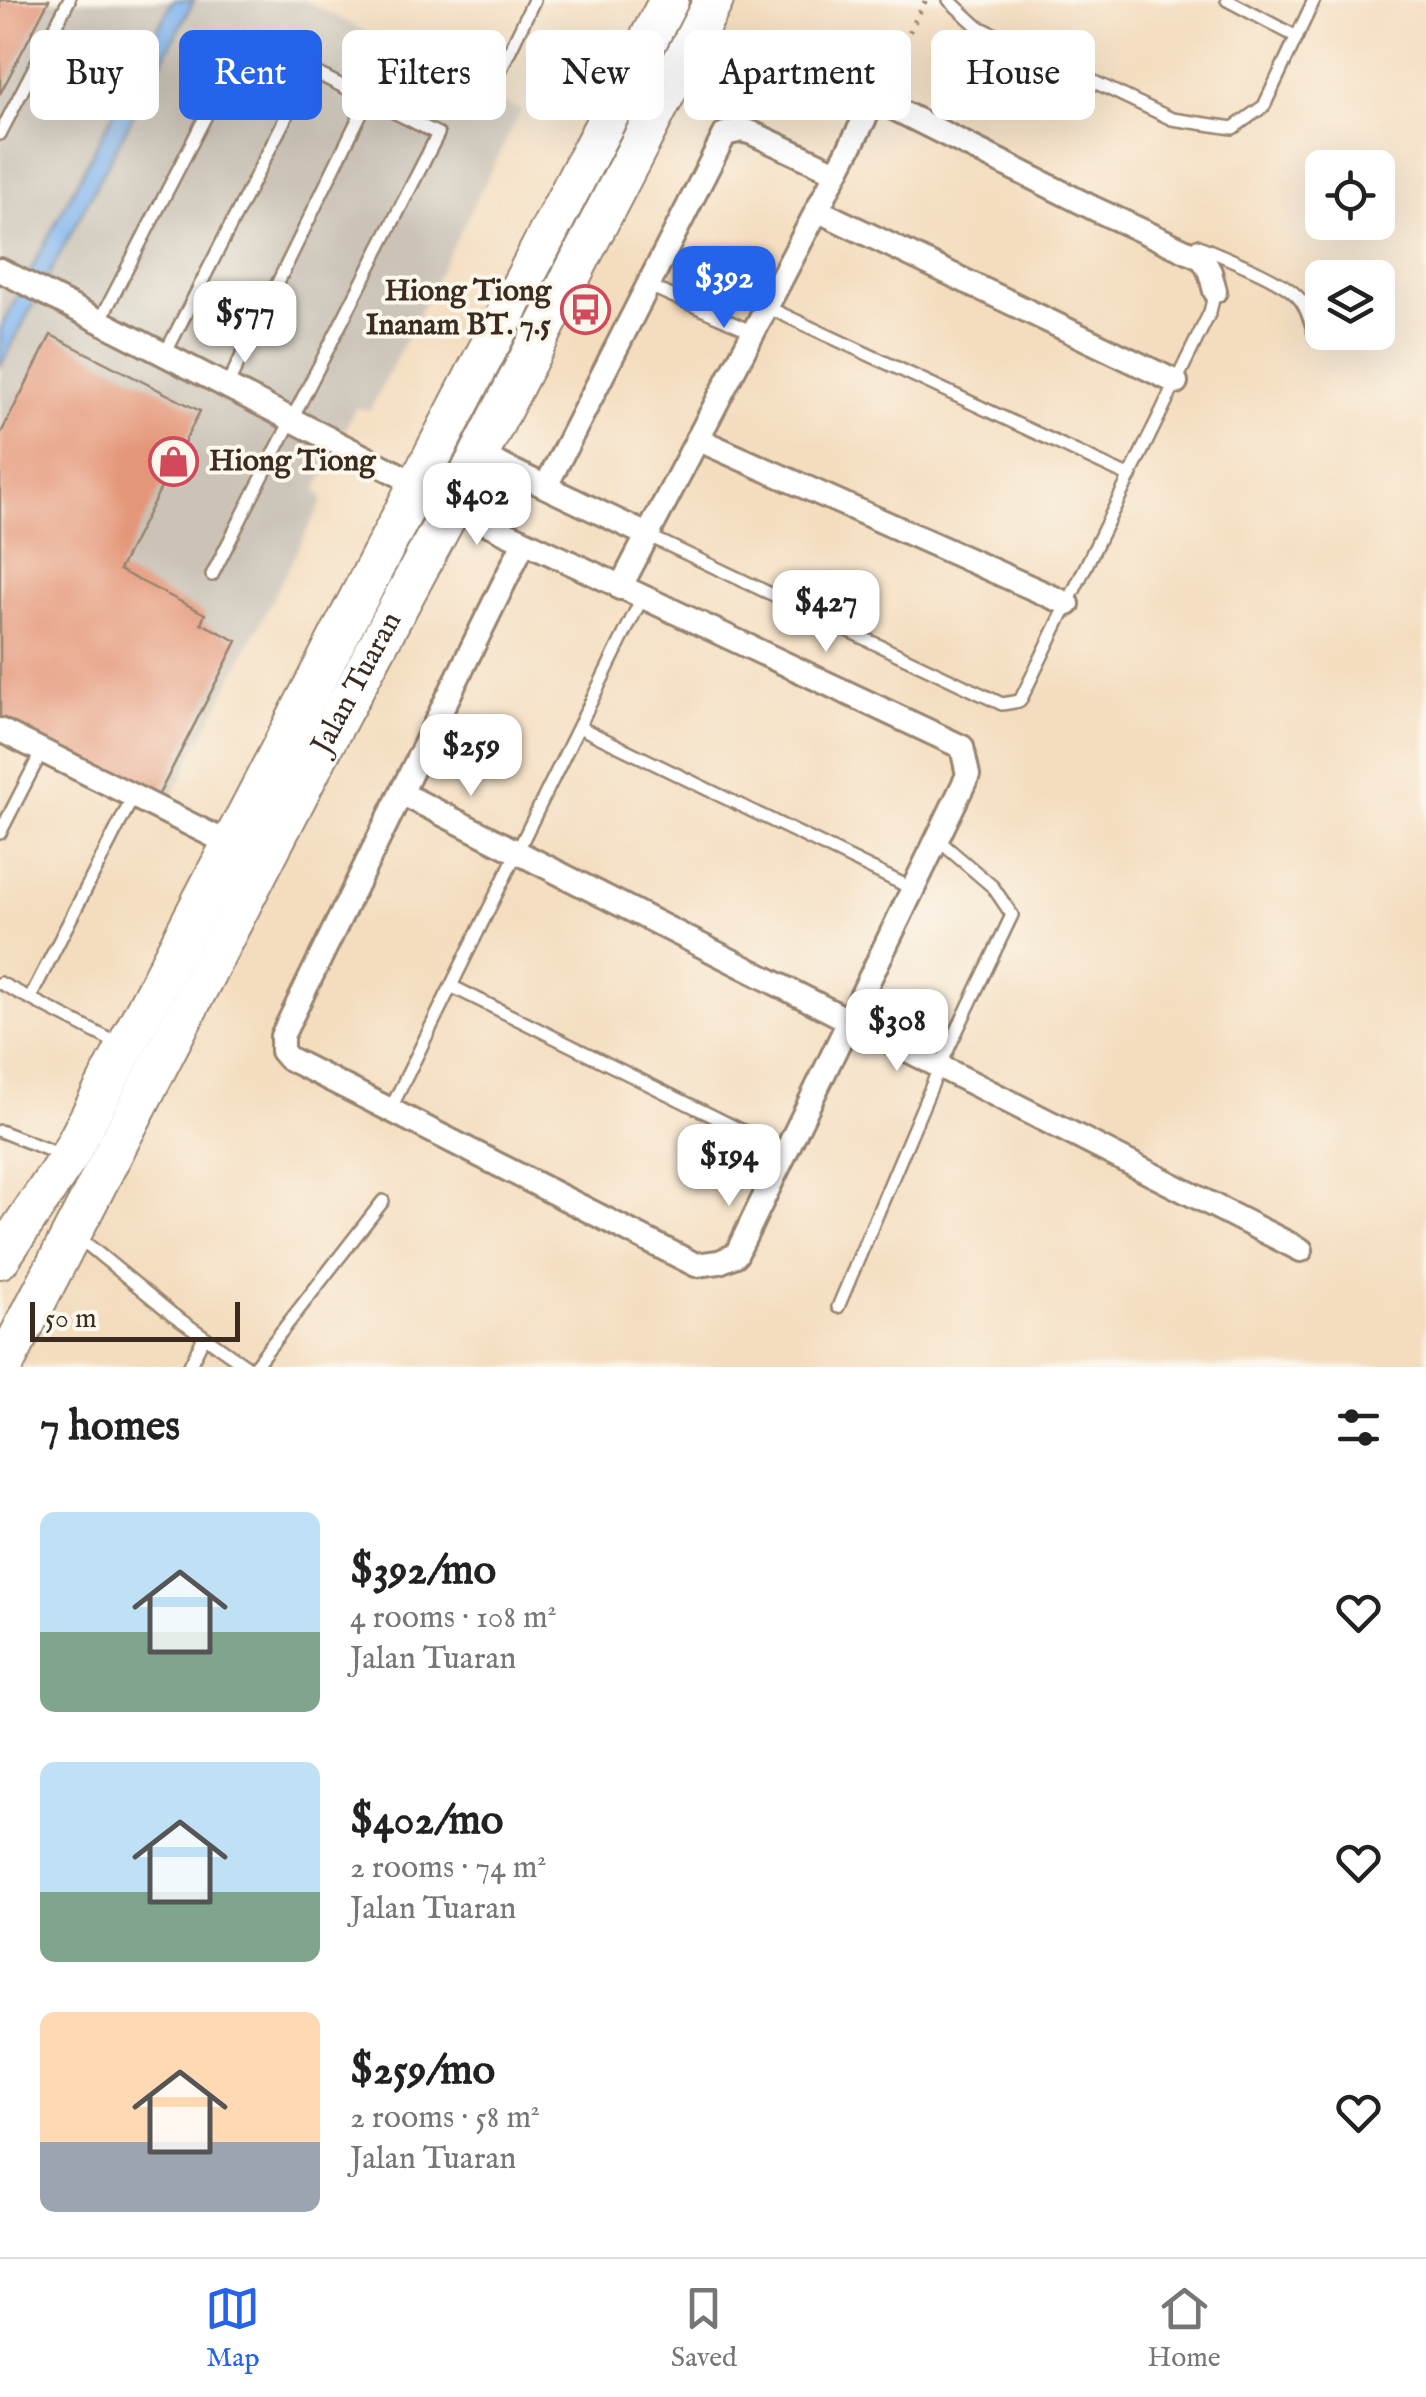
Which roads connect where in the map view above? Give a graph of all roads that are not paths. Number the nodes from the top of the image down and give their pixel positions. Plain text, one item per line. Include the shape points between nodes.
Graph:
1 (69, 0) edge
2 (534, 0) edge
3 (669, 0) edge
4 (714, 0) edge
5 (949, 0) edge
6 (1227, 0) edge
7 (1314, 0) edge
8 (1297, 37) junction
9 (506, 58) edge
10 (204, 120) edge
11 (285, 120) edge
12 (357, 120) edge
13 (411, 120) edge
14 (0, 134) edge
15 (836, 172) junction
16 (1095, 208) junction
17 (817, 210) junction
18 (9, 274) edge
19 (647, 285) junction
20 (1215, 291) joint
21 (766, 307) junction
22 (1305, 308) edge
23 (100, 321) junction
24 (753, 332) junction
25 (166, 354) junction
26 (1176, 382) junction
27 (227, 386) junction
28 (292, 420) junction
29 (697, 439) junction
30 (479, 454) junction
31 (1130, 477) junction
32 (418, 485) junction
33 (546, 486) junction
34 (452, 507) junction
35 (647, 535) junction
36 (524, 542) junction
37 (212, 575) dead end
38 (620, 588) junction
39 (642, 598) junction
40 (1068, 604) junction
41 (579, 728) junction
42 (0, 730) edge
43 (42, 751) junction
44 (401, 793) junction
45 (134, 797) junction
46 (0, 833) edge
47 (937, 839) junction
48 (232, 845) junction
49 (517, 852) junction
50 (913, 889) junction
51 (0, 982) edge
52 (451, 986) junction
53 (30, 998) junction
54 (850, 1021) junction
55 (126, 1048) junction
56 (940, 1066) junction
57 (390, 1110) junction
58 (0, 1131) edge
59 (786, 1153) junction
60 (68, 1158) junction
61 (384, 1201) dead end
62 (74, 1233) junction
63 (1302, 1250) dead end
64 (0, 1259) edge
65 (838, 1307) dead end
66 (204, 1337) junction
67 (3, 1367) edge
68 (189, 1367) edge
69 (251, 1367) edge

1 - 14 lane
2 - 9 lane
3 - 32 main road, Jalan Tuaran
4 - 30 main road, Jalan Tuaran
5 - 8 lane via 977,26 1172,119 1233,128 1264,106
6 - 8 lane
7 - 8 lane
10 - 23 lane
11 - 25 lane
12 - 27 lane
13 - 28 lane via 438,134
15 - 16 street via 874,98
15 - 17 street
15 - 19 street via 752,133 724,134
16 - 20 street via 1203,259
16 - 22 lane via 1119,208 1284,285
17 - 21 street
17 - 26 street
18 - 23 street
19 - 24 lane
19 - 33 street
20 - 26 lane
21 - 24 street
21 - 31 lane
23 - 25 street
24 - 29 street
25 - 27 street
26 - 31 lane
27 - 28 street
28 - 32 street
28 - 37 lane
29 - 35 street
29 - 40 street
30 - 33 street
30 - 34 main road, Jalan Tuaran
31 - 40 lane
32 - 48 main road, Jalan Tuaran
33 - 35 street
34 - 36 street
34 - 62 main road, Jalan Tuaran
35 - 38 street
35 - 40 lane via 1002,704 1020,702
36 - 38 street
36 - 44 street
38 - 39 street
39 - 41 lane
39 - 47 street via 962,747 968,775
41 - 49 lane
41 - 50 lane
42 - 43 street
43 - 45 street
43 - 46 lane
44 - 49 street
44 - 57 street via 282,1036 288,1058
45 - 48 street
45 - 53 lane
47 - 50 street
47 - 56 lane via 993,887 1012,915
48 - 55 main road, Jalan Tuaran
49 - 52 lane
49 - 54 street
50 - 54 street
51 - 53 lane
52 - 57 lane
52 - 59 lane
53 - 55 lane
54 - 56 street
54 - 59 street
55 - 60 main road, Jalan Tuaran
56 - 63 street
56 - 65 lane
57 - 59 street via 696,1265 736,1254
58 - 60 lane
60 - 64 main road, Jalan Tuaran
61 - 69 lane
62 - 66 lane
62 - 67 main road, Jalan Tuaran
66 - 68 lane
66 - 69 lane

